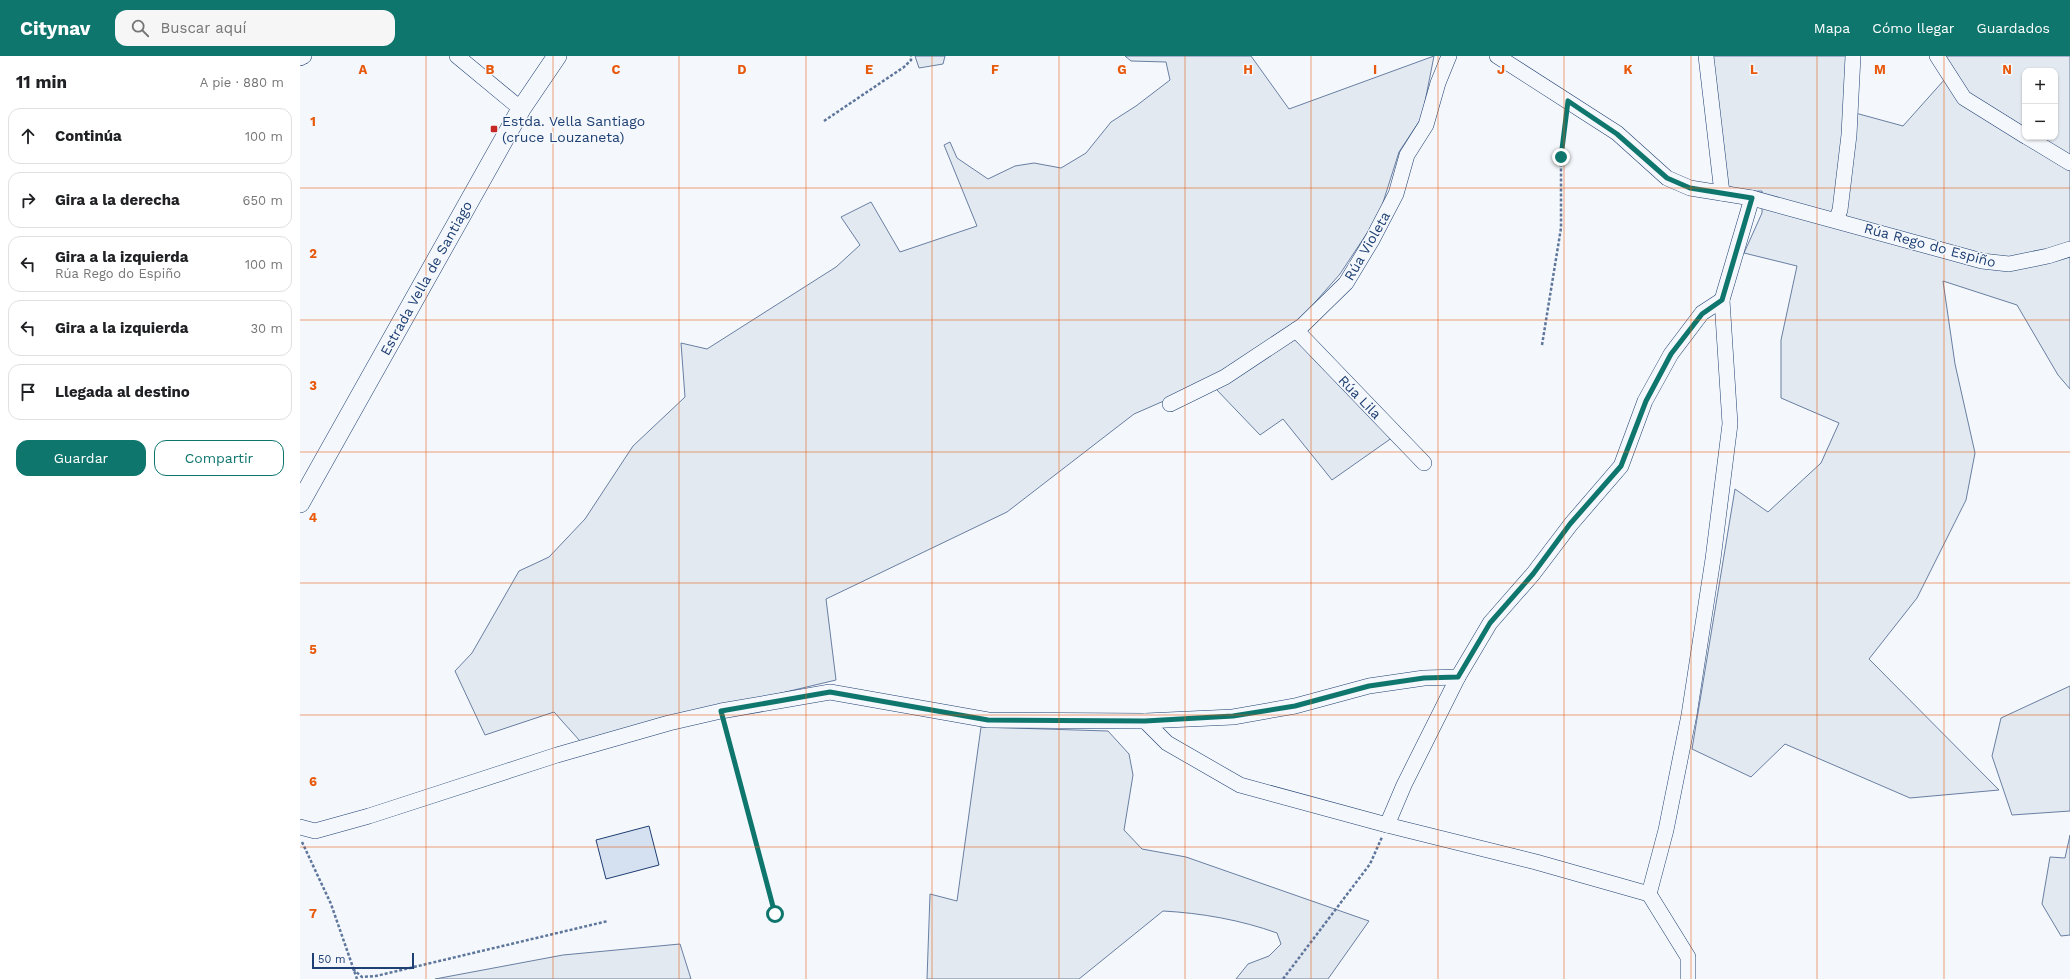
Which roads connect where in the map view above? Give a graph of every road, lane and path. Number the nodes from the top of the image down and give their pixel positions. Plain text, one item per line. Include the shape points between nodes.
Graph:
1 (304, 56) edge
2 (458, 56) edge
3 (557, 56) edge
4 (911, 56) edge
5 (1450, 56) edge
6 (1706, 56) edge
7 (1853, 56) edge
8 (1937, 56) edge
9 (300, 58) edge
10 (1505, 58) edge
11 (1568, 101) junction
12 (521, 109) junction
13 (824, 121) dead end
14 (2022, 134) edge
15 (2033, 140) edge
16 (2070, 163) edge
17 (1722, 193) junction
18 (1752, 198) junction
19 (1836, 220) junction
20 (2070, 249) edge
21 (1722, 300) junction
22 (1296, 330) junction
23 (1542, 345) dead end
24 (1170, 404) dead end
25 (1424, 463) dead end
26 (300, 503) edge
27 (1458, 677) junction
28 (721, 711) junction
29 (1145, 721) junction
30 (1387, 825) junction
31 (300, 826) edge
32 (300, 838) edge
33 (1649, 894) junction
34 (775, 914) dead end
35 (608, 921) dead end
36 (353, 969) junction
37 (357, 979) edge
38 (1284, 979) edge
39 (1688, 979) edge

1 - 9 street
2 - 12 street
3 - 12 main road, Estrada Vella de Santiago
4 - 13 path via 911,60 904,67
5 - 22 street, Rúa Violeta via 1438,83 1426,125 1407,155 1396,194 1372,240 1346,283
6 - 17 street
7 - 19 street via 1849,135 1840,210
8 - 14 street via 1964,98
10 - 11 street, Rúa Rego do Espiño
11 - 17 street, Rúa Rego do Espiño via 1617,134 1667,178 1690,188
11 - 23 path via 1561,157 1561,228
12 - 26 main road, Estrada Vella de Santiago
15 - 16 street
17 - 18 street, Rúa Rego do Espiño
18 - 19 street, Rúa Rego do Espiño
18 - 21 street
19 - 20 street, Rúa Rego do Espiño via 1982,261 2009,264
21 - 27 street via 1702,314 1671,354 1646,401 1621,466 1570,524 1533,574 1490,623
21 - 33 street via 1730,424 1713,559 1688,715 1666,830
22 - 24 street, Rúa Violeta via 1225,377
22 - 25 street, Rúa Lila
27 - 29 street via 1424,678 1369,686 1295,706 1233,716
27 - 30 street
28 - 29 street via 830,692 988,720
28 - 31 street via 668,723 557,755 315,831
28 - 34 path
29 - 30 street via 1167,743 1240,785
30 - 33 street via 1536,862
30 - 38 path via 1370,864
32 - 36 path via 331,904
33 - 39 street via 1688,957
35 - 36 path via 376,976 362,977
36 - 37 path

